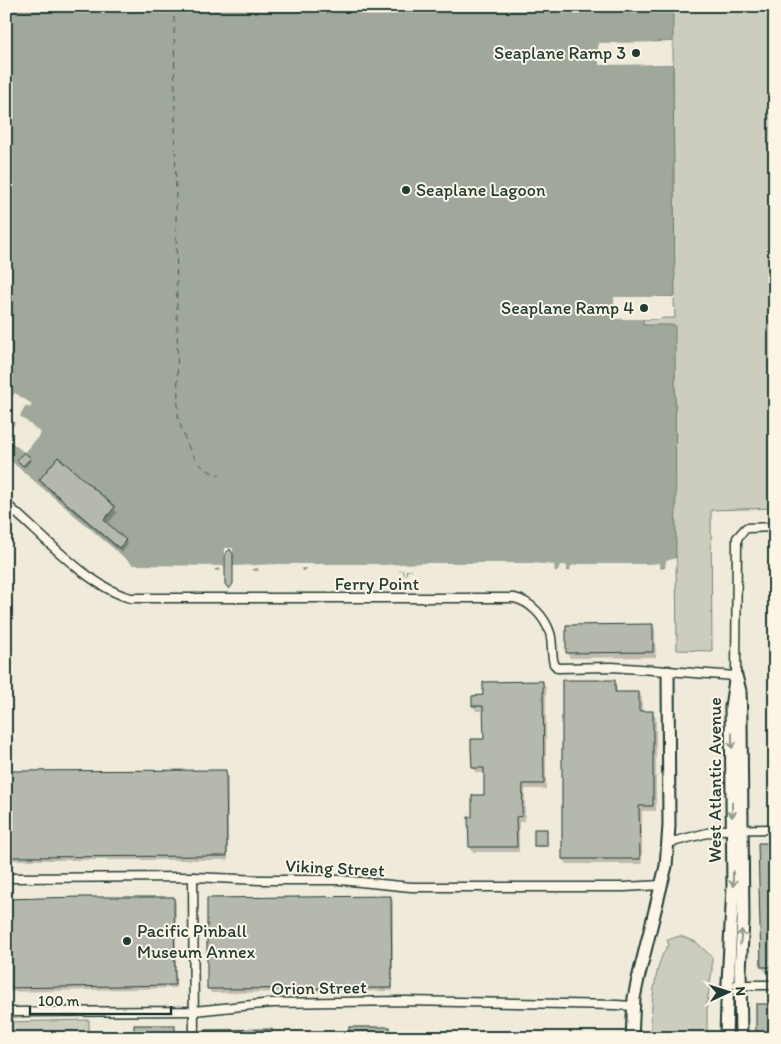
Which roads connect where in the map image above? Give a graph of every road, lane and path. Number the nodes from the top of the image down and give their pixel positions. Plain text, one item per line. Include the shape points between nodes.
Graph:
1 (6, 504) edge
2 (775, 527) edge
3 (668, 672) junction
4 (736, 676) junction
5 (737, 830) junction
6 (775, 830) edge
7 (668, 843) junction
8 (193, 877) junction
9 (6, 878) edge
10 (662, 885) junction
11 (728, 985) junction
12 (740, 985) junction
13 (775, 985) edge
14 (633, 1006) junction
15 (194, 1010) junction
16 (6, 1012) edge
17 (194, 1038) edge
18 (632, 1038) edge
19 (726, 1038) edge
20 (741, 1038) edge

1 - 3 street, Ferry Point via 90,578 123,597 236,600 514,598 528,603 546,624 554,664 558,668
2 - 4 street via 746,528 738,538
3 - 4 street, Ferry Point
3 - 7 street
4 - 5 street, West Atlantic Avenue via 732,707
5 - 6 street
5 - 7 street via 715,831
5 -> 11 street, West Atlantic Avenue
12 -> 5 street, West Atlantic Avenue via 743,921
7 - 10 street
8 - 9 street, Viking Street
8 - 10 street, Viking Street via 340,880 411,887
8 - 15 street
10 - 14 street
11 - 12 street
11 - 19 street, West Atlantic Avenue
12 - 13 street
12 - 20 street, West Atlantic Avenue
14 - 15 street, Orion Street via 404,1001 272,1003
14 - 18 street
15 - 16 street, Orion Street
15 - 17 street

